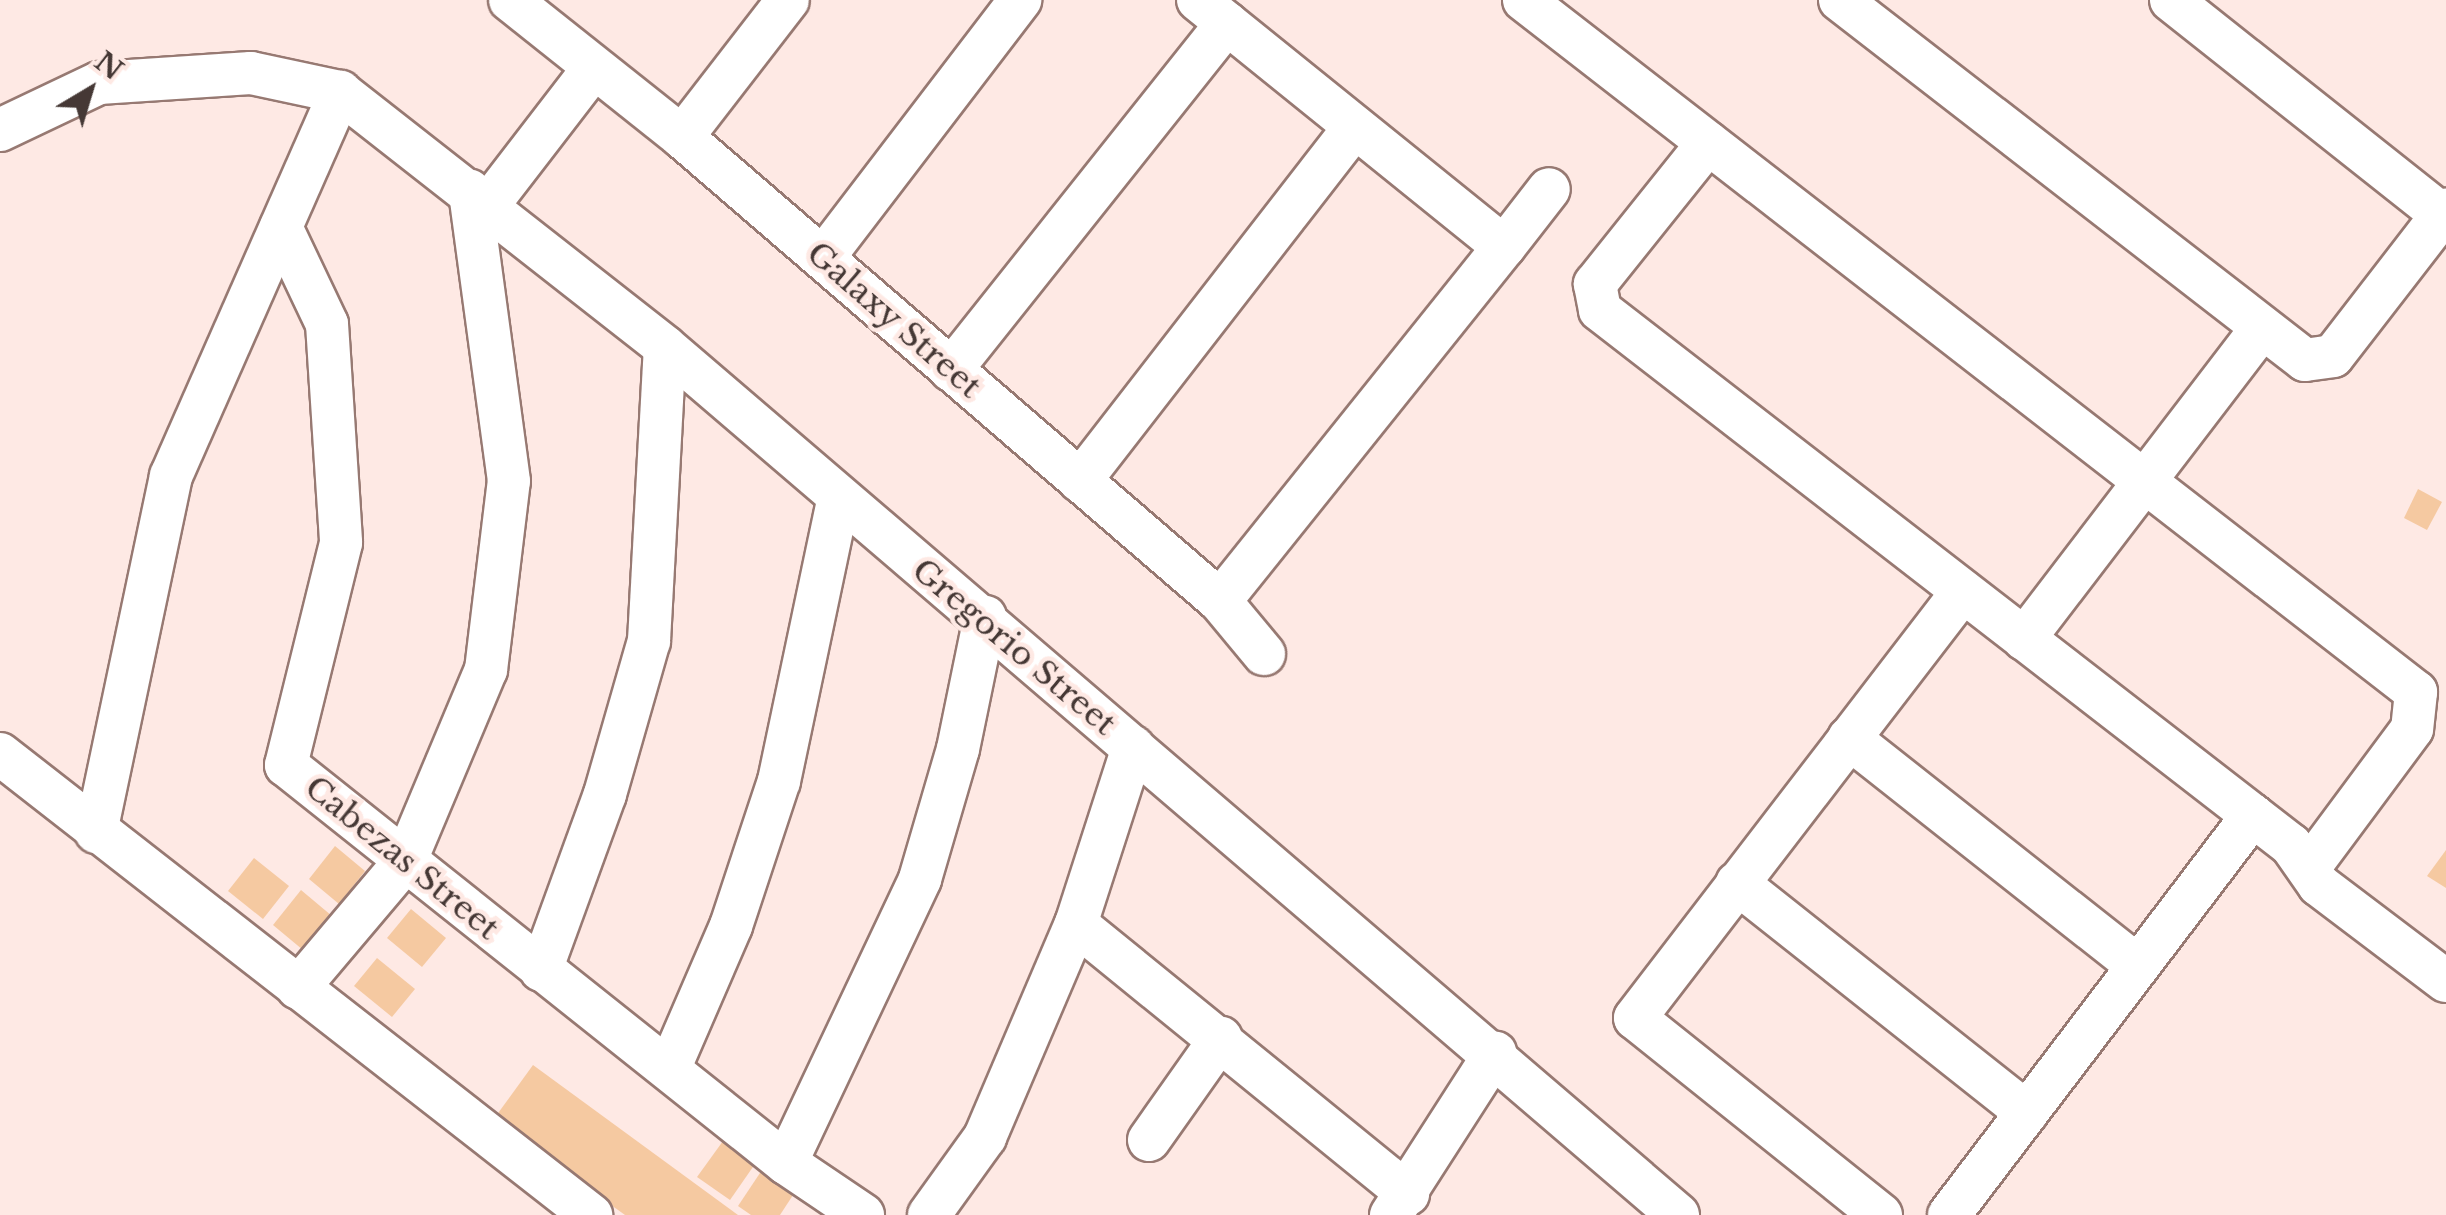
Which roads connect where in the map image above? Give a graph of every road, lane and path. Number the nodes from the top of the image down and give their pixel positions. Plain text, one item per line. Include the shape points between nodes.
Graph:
1 (510, 0) edge
2 (788, 0) edge
3 (1020, 0) edge
4 (1524, 0) edge
5 (1840, 0) edge
6 (2171, 0) edge
7 (1213, 12) edge
8 (556, 14) edge
9 (593, 70) junction
10 (340, 92) junction
11 (1356, 127) junction
12 (0, 130) edge
13 (682, 137) junction
14 (1708, 143) junction
15 (1549, 189) dead end
16 (480, 198) junction
17 (2444, 212) edge
18 (280, 228) junction
19 (1504, 247) junction
20 (823, 258) junction
21 (2261, 329) junction
22 (664, 347) junction
23 (951, 370) junction
24 (1080, 480) junction
25 (2144, 481) junction
26 (838, 500) junction
27 (1963, 591) junction
28 (1220, 601) junction
29 (985, 617) junction
30 (2024, 639) junction
31 (1264, 654) dead end
32 (1849, 738) junction
33 (1132, 747) junction
34 (0, 754) edge
35 (2253, 815) junction
36 (96, 832) junction
37 (406, 860) junction
38 (2308, 869) junction
39 (1738, 883) junction
40 (1076, 924) junction
41 (2138, 966) junction
42 (540, 970) junction
43 (2446, 981) edge
44 (298, 988) junction
45 (1221, 1038) junction
46 (1496, 1053) junction
47 (670, 1067) junction
48 (2026, 1113) junction
49 (1149, 1140) dead end
50 (786, 1162) junction
51 (1399, 1204) edge
52 (591, 1215) edge
53 (863, 1215) edge
54 (929, 1215) edge
55 (1678, 1215) edge
56 (1880, 1215) edge
57 (1949, 1215) edge

1 - 8 street, Galaxy Street
2 - 13 street
3 - 20 street
4 - 14 street
5 - 21 street
6 - 17 street
7 - 11 street
7 - 23 street
8 - 9 street, Galaxy Street
9 - 13 street, Galaxy Street
9 - 16 street
10 - 12 street via 251,74 99,83
10 - 16 street, Gregorio Street
10 - 18 street
11 - 19 street
11 - 24 street
13 - 20 street, Galaxy Street
14 - 25 street
14 - 27 street via 1595,284 1600,310
15 - 19 street
16 - 22 street, Gregorio Street
16 - 37 street via 509,482 486,670
17 - 21 street via 2333,356 2305,360
18 - 36 street via 171,476
18 - 37 street, Cabezas Street via 327,324 341,543 286,766
19 - 28 street
20 - 23 street, Galaxy Street
21 - 25 street
22 - 26 street, Gregorio Street
22 - 42 street via 649,641 605,794
23 - 24 street, Galaxy Street
24 - 28 street, Galaxy Street
25 - 30 street
25 - 38 street via 2416,692 2412,729
26 - 29 street, Gregorio Street
26 - 47 street via 780,781 732,926
27 - 30 street
27 - 32 street
28 - 31 street, Galaxy Street
29 - 33 street, Gregorio Street
29 - 50 street via 958,749 920,879
30 - 35 street
32 - 39 street
32 - 41 street
33 - 40 street
33 - 46 street, Gregorio Street
34 - 36 street
35 - 38 street via 2291,844
35 - 41 street
36 - 44 street
37 - 42 street, Cabezas Street
37 - 44 street
38 - 43 street
39 - 48 street
39 - 56 street via 1636,1018
40 - 45 street
40 - 54 street via 986,1137
41 - 48 street
42 - 47 street, Cabezas Street
44 - 52 street
45 - 49 street
45 - 51 street
46 - 51 street
46 - 55 street, Gregorio Street
47 - 50 street, Cabezas Street
48 - 57 street
50 - 53 street, Cabezas Street

